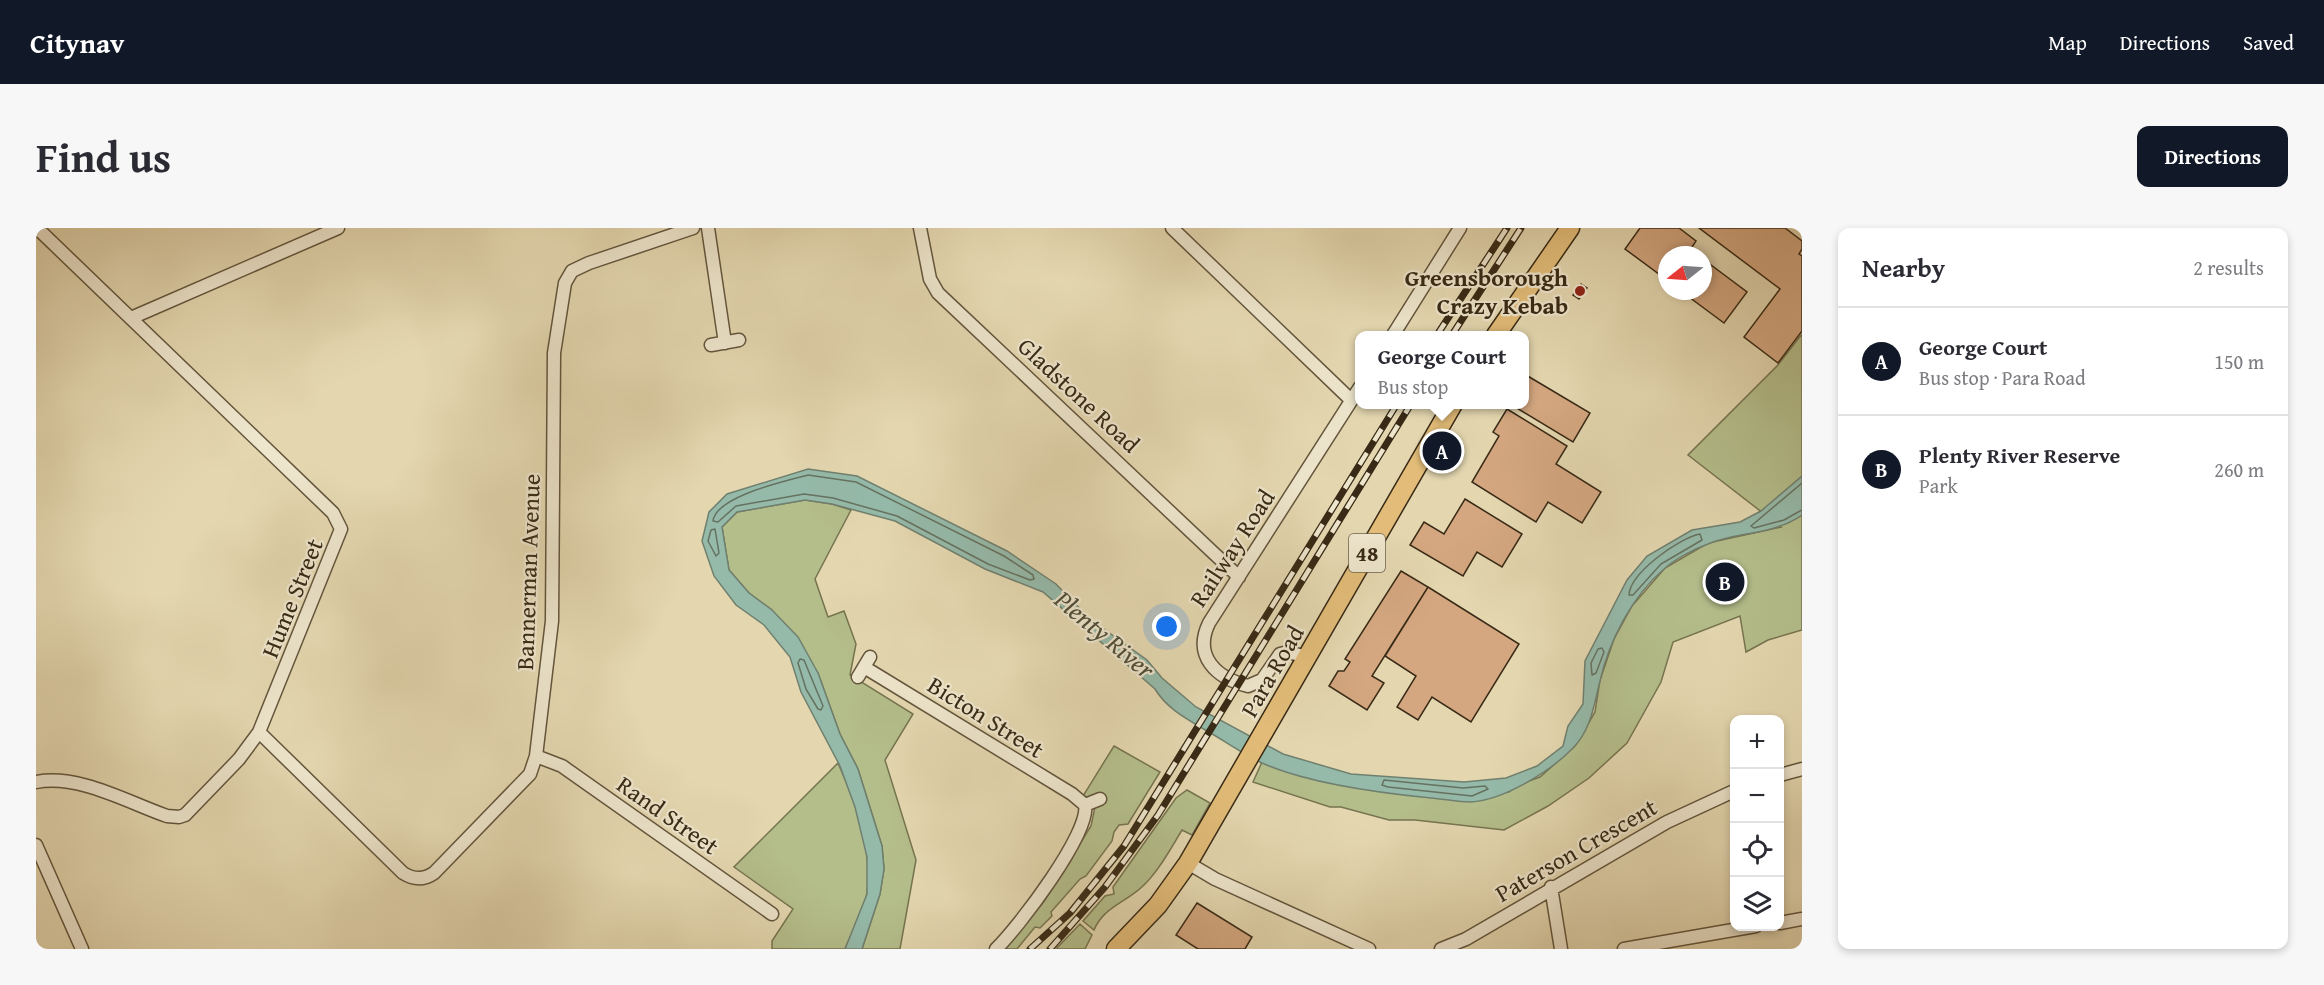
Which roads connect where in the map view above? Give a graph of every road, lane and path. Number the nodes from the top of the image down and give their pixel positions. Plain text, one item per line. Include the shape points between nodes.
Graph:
1 (37, 228) edge
2 (338, 228) edge
3 (693, 228) edge
4 (708, 228) edge
5 (920, 228) edge
6 (1172, 228) edge
7 (1460, 228) edge
8 (1570, 228) edge
9 (131, 318) junction
10 (1395, 331) edge
11 (1499, 331) edge
12 (739, 340) dead end
13 (725, 343) junction
14 (711, 345) dead end
15 (1355, 394) edge
16 (1351, 400) junction
17 (1451, 409) edge
18 (1239, 577) junction
19 (1307, 657) junction
20 (864, 667) dead end
21 (259, 732) junction
22 (536, 756) junction
23 (1802, 769) edge
24 (1784, 774) edge
25 (36, 782) edge
26 (1730, 793) edge
27 (1100, 799) dead end
28 (1085, 805) junction
29 (36, 845) edge
30 (1188, 863) junction
31 (1551, 887) junction
32 (772, 914) dead end
33 (1802, 919) edge
34 (1784, 921) edge
35 (1732, 931) edge
36 (82, 949) edge
37 (996, 949) edge
38 (1116, 949) edge
39 (1370, 949) edge
40 (1441, 949) edge
41 (1561, 949) edge
42 (1624, 949) edge

1 - 9 street, Hume Street
2 - 9 street
3 - 22 street, Bannerman Avenue via 589,263 572,271 565,283 554,353 552,621
4 - 13 street
5 - 18 street, Gladstone Road via 930,279 938,293
6 - 16 street
7 - 10 street
8 - 11 main road
9 - 21 street, Hume Street via 333,513 340,525 338,542
12 - 13 street
13 - 14 street
15 - 16 street, Railway Road
16 - 18 street, Railway Road
17 - 19 main road, Para Road / 48
18 - 19 street, Railway Road via 1206,628 1203,649 1207,660 1222,674 1248,687 1262,680 1280,654
19 - 30 main road, Para Road / 48
20 - 28 street, Bicton Street
21 - 22 street, Bannerman Avenue via 403,873 419,879 434,873 530,774
21 - 25 street, Hume Street via 239,759 179,817 80,784
22 - 32 street, Rand Street via 562,766
23 - 24 street
26 - 31 street, Paterson Crescent via 1666,822
27 - 28 street
28 - 37 street via 1083,826 1059,866 1033,906
29 - 36 street
30 - 38 main road, Para Road / 48 via 1158,905
30 - 39 street
31 - 40 street, Paterson Crescent via 1466,939
31 - 41 street
33 - 34 street
35 - 42 street

